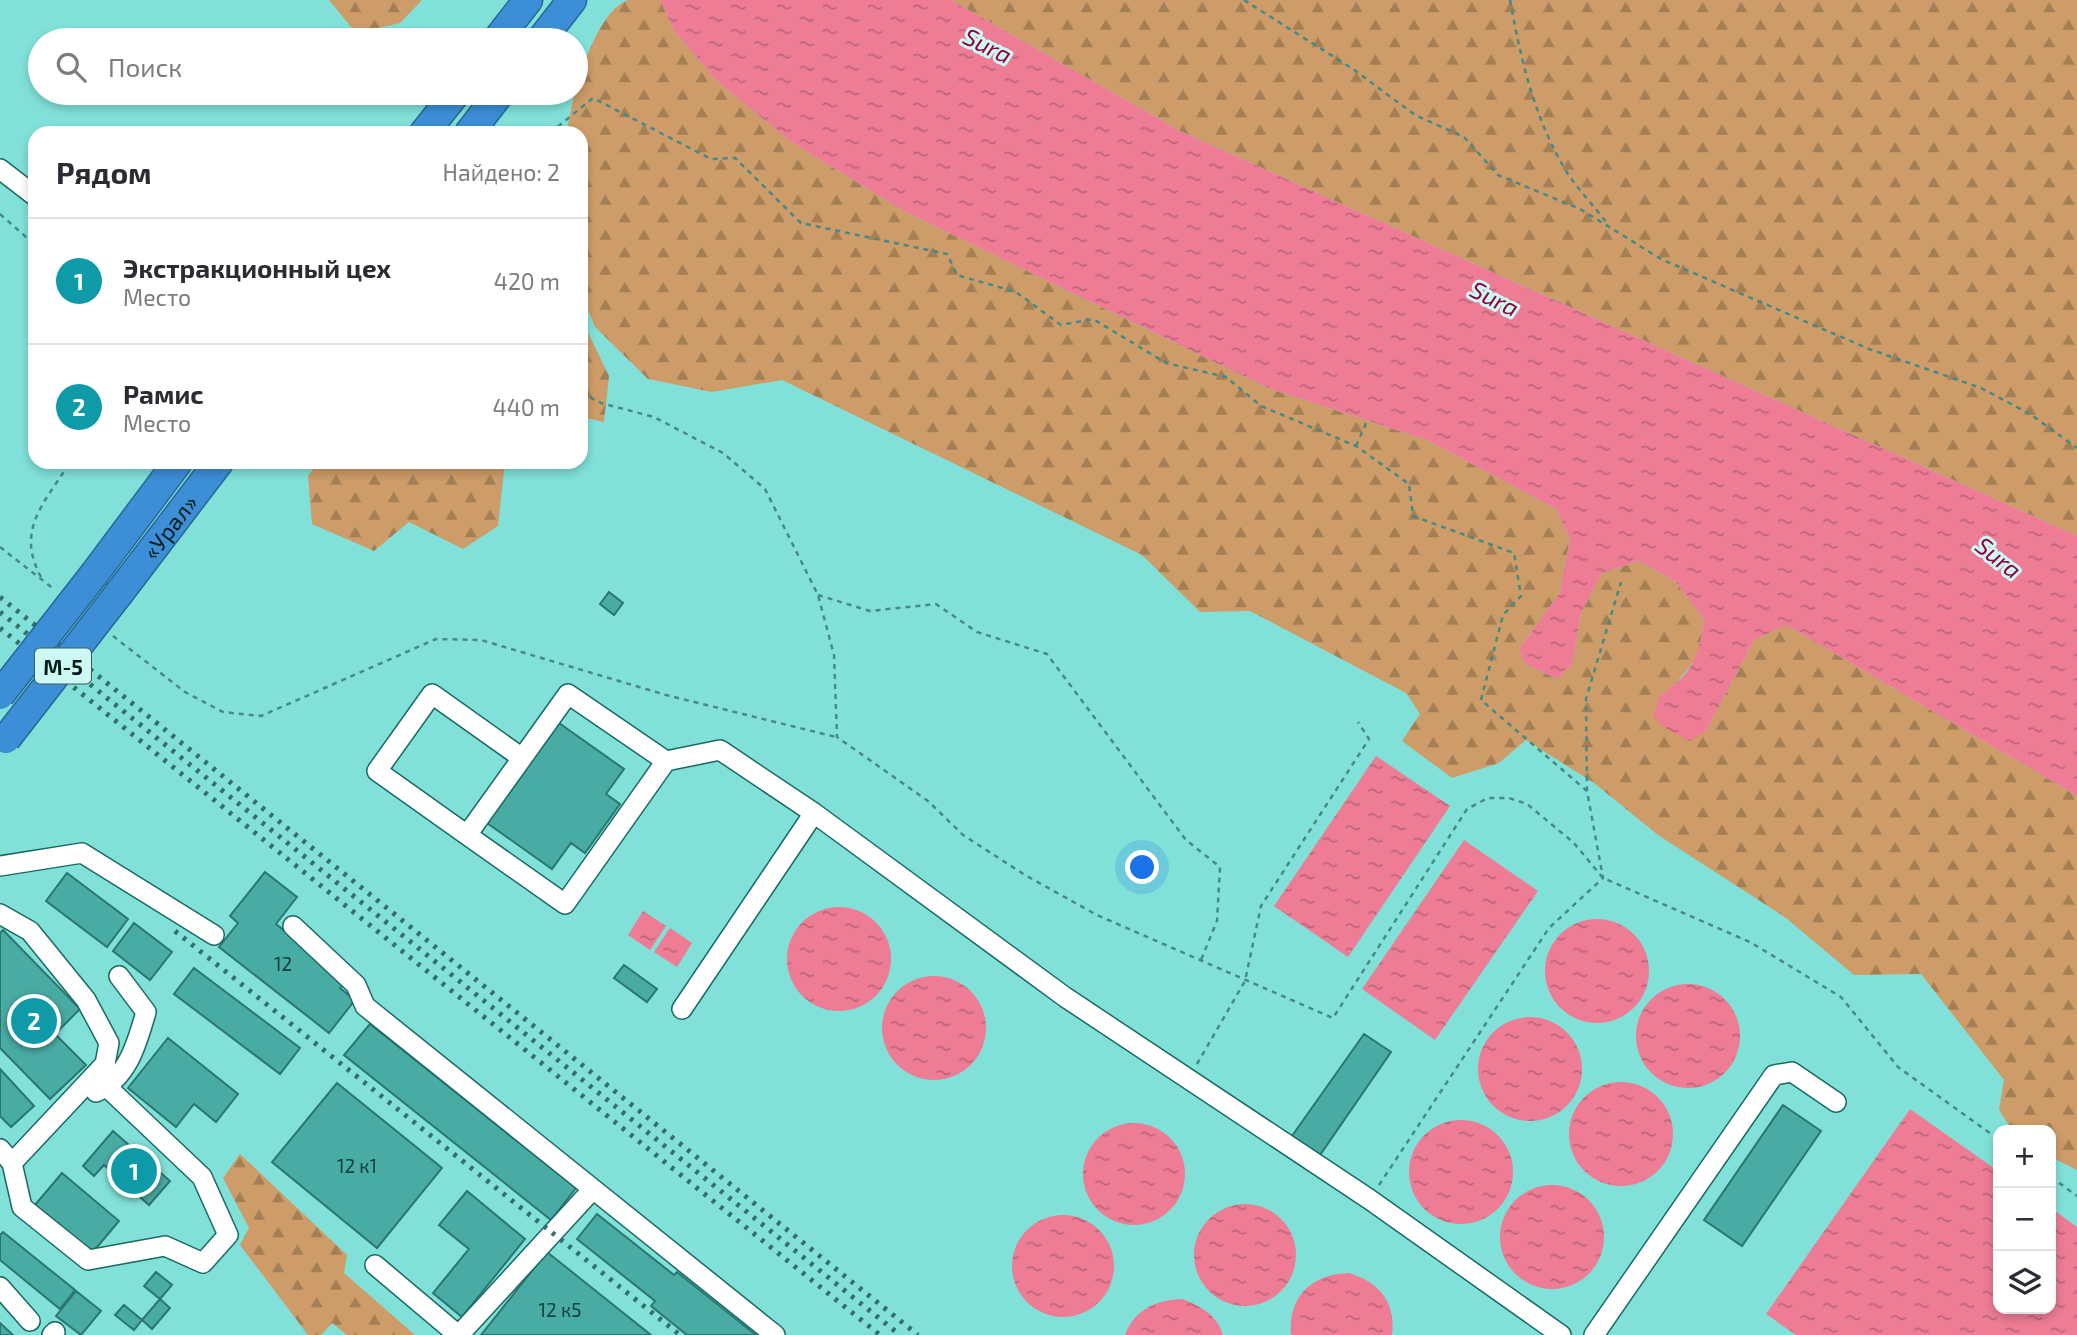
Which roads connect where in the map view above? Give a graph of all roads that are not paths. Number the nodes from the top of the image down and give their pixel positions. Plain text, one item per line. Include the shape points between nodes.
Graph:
1 (528, 0) edge
2 (572, 0) edge
3 (506, 28) edge
4 (550, 28) edge
5 (447, 105) edge
6 (491, 105) edge
7 (430, 126) edge
8 (474, 126) edge
9 (0, 169) edge
10 (28, 191) edge
11 (173, 469) edge
12 (214, 469) edge
13 (0, 695) edge
14 (3, 743) edge
15 (522, 758) junction
16 (666, 761) junction
17 (814, 813) junction
18 (467, 835) junction
19 (0, 866) edge
20 (0, 914) edge
21 (293, 926) dead end
22 (214, 935) dead end
23 (119, 976) dead end
24 (682, 1009) dead end
25 (107, 1087) junction
26 (1836, 1102) dead end
27 (66, 1105) junction
28 (6, 1156) edge
29 (593, 1189) junction
30 (375, 1265) dead end
31 (0, 1287) edge
32 (30, 1321) dead end
33 (458, 1335) edge
34 (775, 1335) edge
35 (1561, 1335) edge
36 (1594, 1335) edge

1 - 3 highway
2 - 4 highway
5 - 7 highway
6 - 8 highway
9 - 10 lane
11 - 13 highway, «Урал» / М-5, bridge
12 - 14 highway, «Урал» / М-5, bridge
15 - 16 lane via 568,694
15 - 18 lane
15 - 18 lane via 432,694 377,771
16 - 17 lane via 720,750
16 - 18 lane via 565,904
17 - 24 lane
17 - 35 lane via 1065,997 1369,1199
19 - 22 lane via 82,853
20 - 27 lane via 30,932 86,1000 109,1043 105,1064
21 - 29 lane via 356,985 365,1006
23 - 25 lane via 145,1012 135,1054
25 - 27 lane
25 - 28 lane via 202,1177 228,1236 203,1263 165,1246 88,1259 22,1207
26 - 36 lane via 1792,1072 1774,1075
27 - 28 lane
29 - 33 lane
29 - 34 lane
30 - 33 lane
31 - 32 lane

